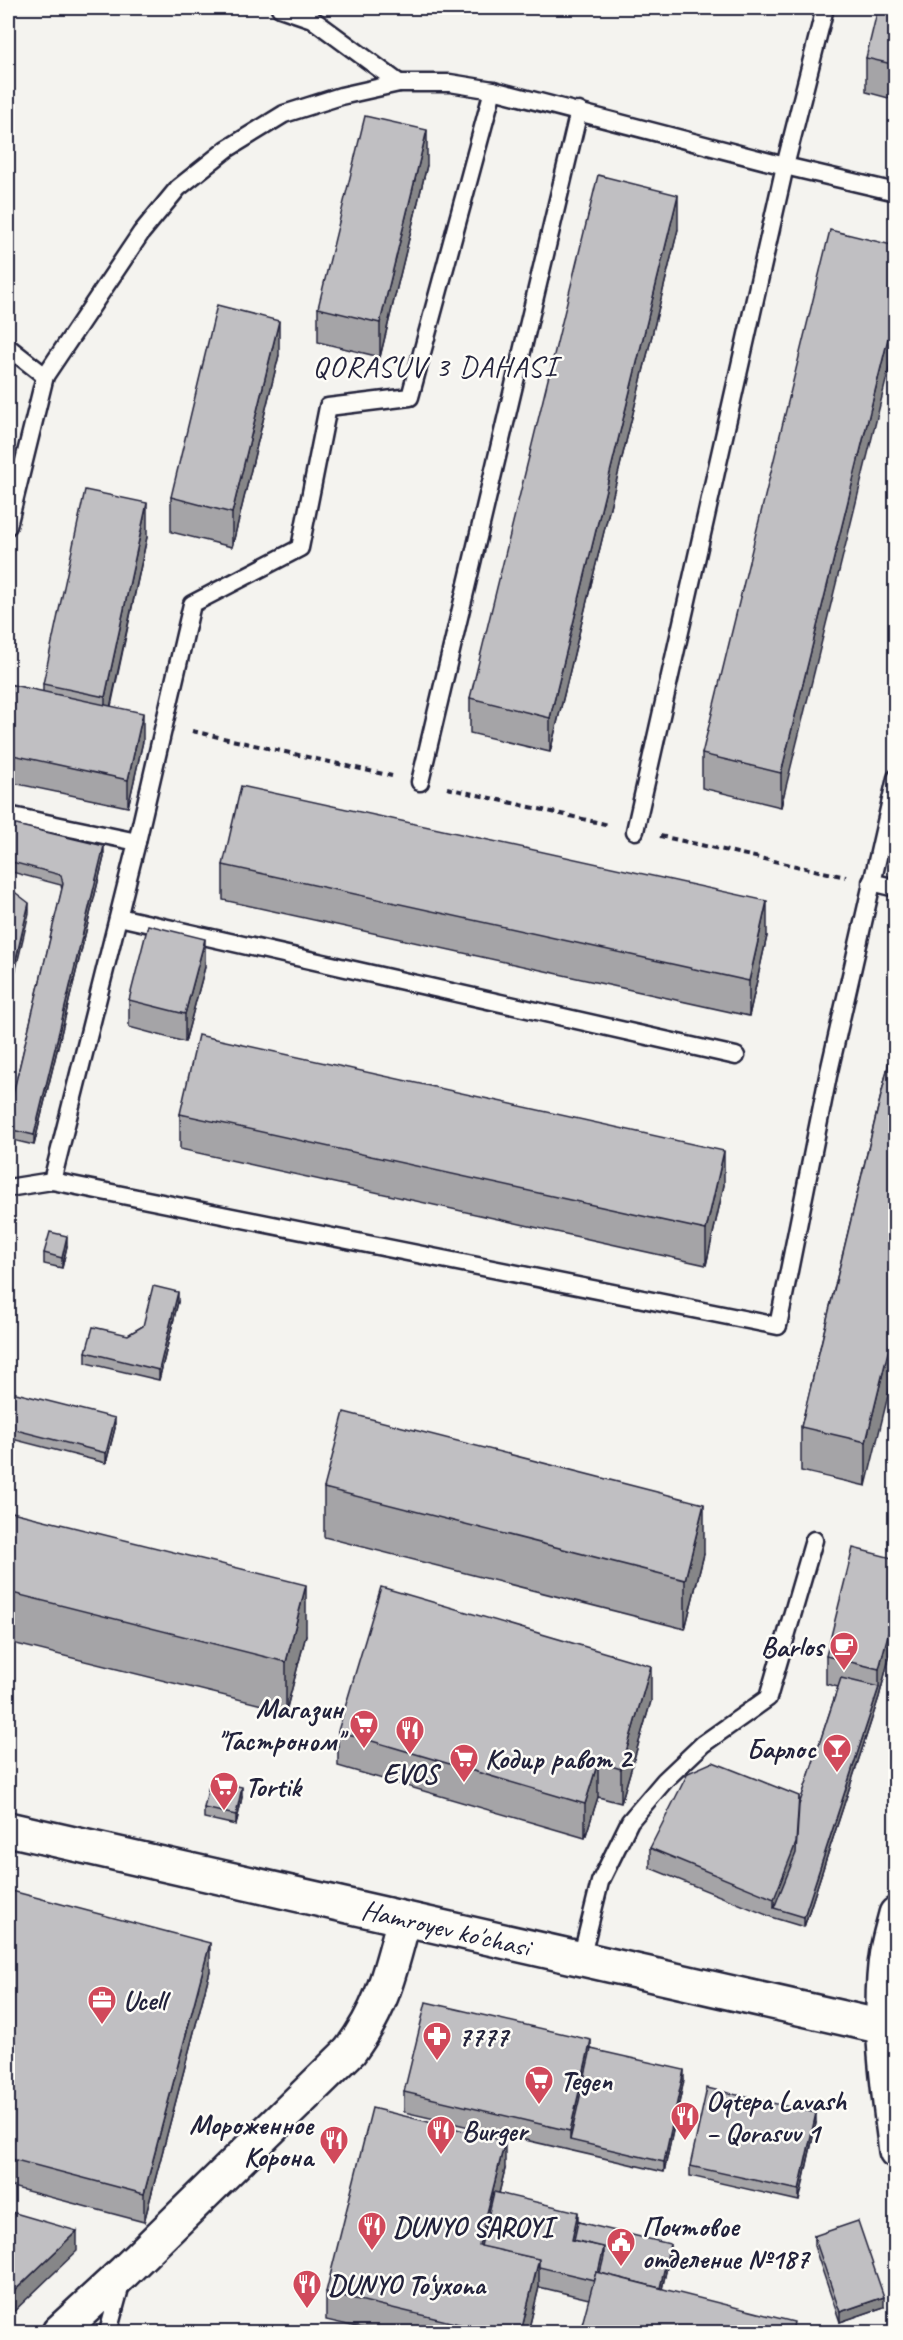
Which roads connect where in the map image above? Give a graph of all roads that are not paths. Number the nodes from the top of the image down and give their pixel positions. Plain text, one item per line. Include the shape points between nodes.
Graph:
1 (280, 8) edge
2 (825, 8) edge
3 (399, 83) junction
4 (493, 90) junction
5 (579, 111) junction
6 (785, 166) junction
7 (896, 192) edge
8 (8, 347) edge
9 (45, 376) junction
10 (8, 526) edge
11 (896, 778) edge
12 (420, 782) road end
13 (8, 814) edge
14 (635, 831) road end
15 (137, 842) junction
16 (871, 882) junction
17 (896, 888) edge
18 (119, 917) junction
19 (736, 1056) dead end
20 (52, 1181) junction
21 (8, 1188) edge
22 (814, 1540) dead end
23 (8, 1829) edge
24 (896, 1914) edge
25 (404, 1918) junction
26 (581, 1959) junction
27 (890, 2029) edge
28 (896, 2151) edge
29 (124, 2272) junction
30 (58, 2332) edge
31 (108, 2332) edge

1 - 3 lane via 312,18
2 - 6 lane
3 - 4 lane via 450,83
3 - 9 lane via 284,114 227,149 178,188 141,233
4 - 5 lane
4 - 15 lane via 410,397 328,407 300,548 192,604
5 - 6 lane
5 - 12 lane
6 - 7 lane
6 - 14 lane
8 - 9 lane
9 - 10 lane
11 - 16 lane
13 - 15 lane
15 - 18 lane
16 - 17 lane
16 - 20 lane via 778,1326
18 - 19 lane
18 - 20 lane
20 - 21 lane
22 - 26 lane via 768,1698 703,1744 630,1821 600,1882
23 - 25 main road, Hamroyev ko'chasi
24 - 27 main road via 887,1952
25 - 26 main road, Hamroyev ko'chasi
25 - 29 main road via 379,2004 350,2051
26 - 27 main road, Hamroyev ko'chasi
27 - 28 main road via 888,2090
29 - 30 main road
29 - 31 lane

